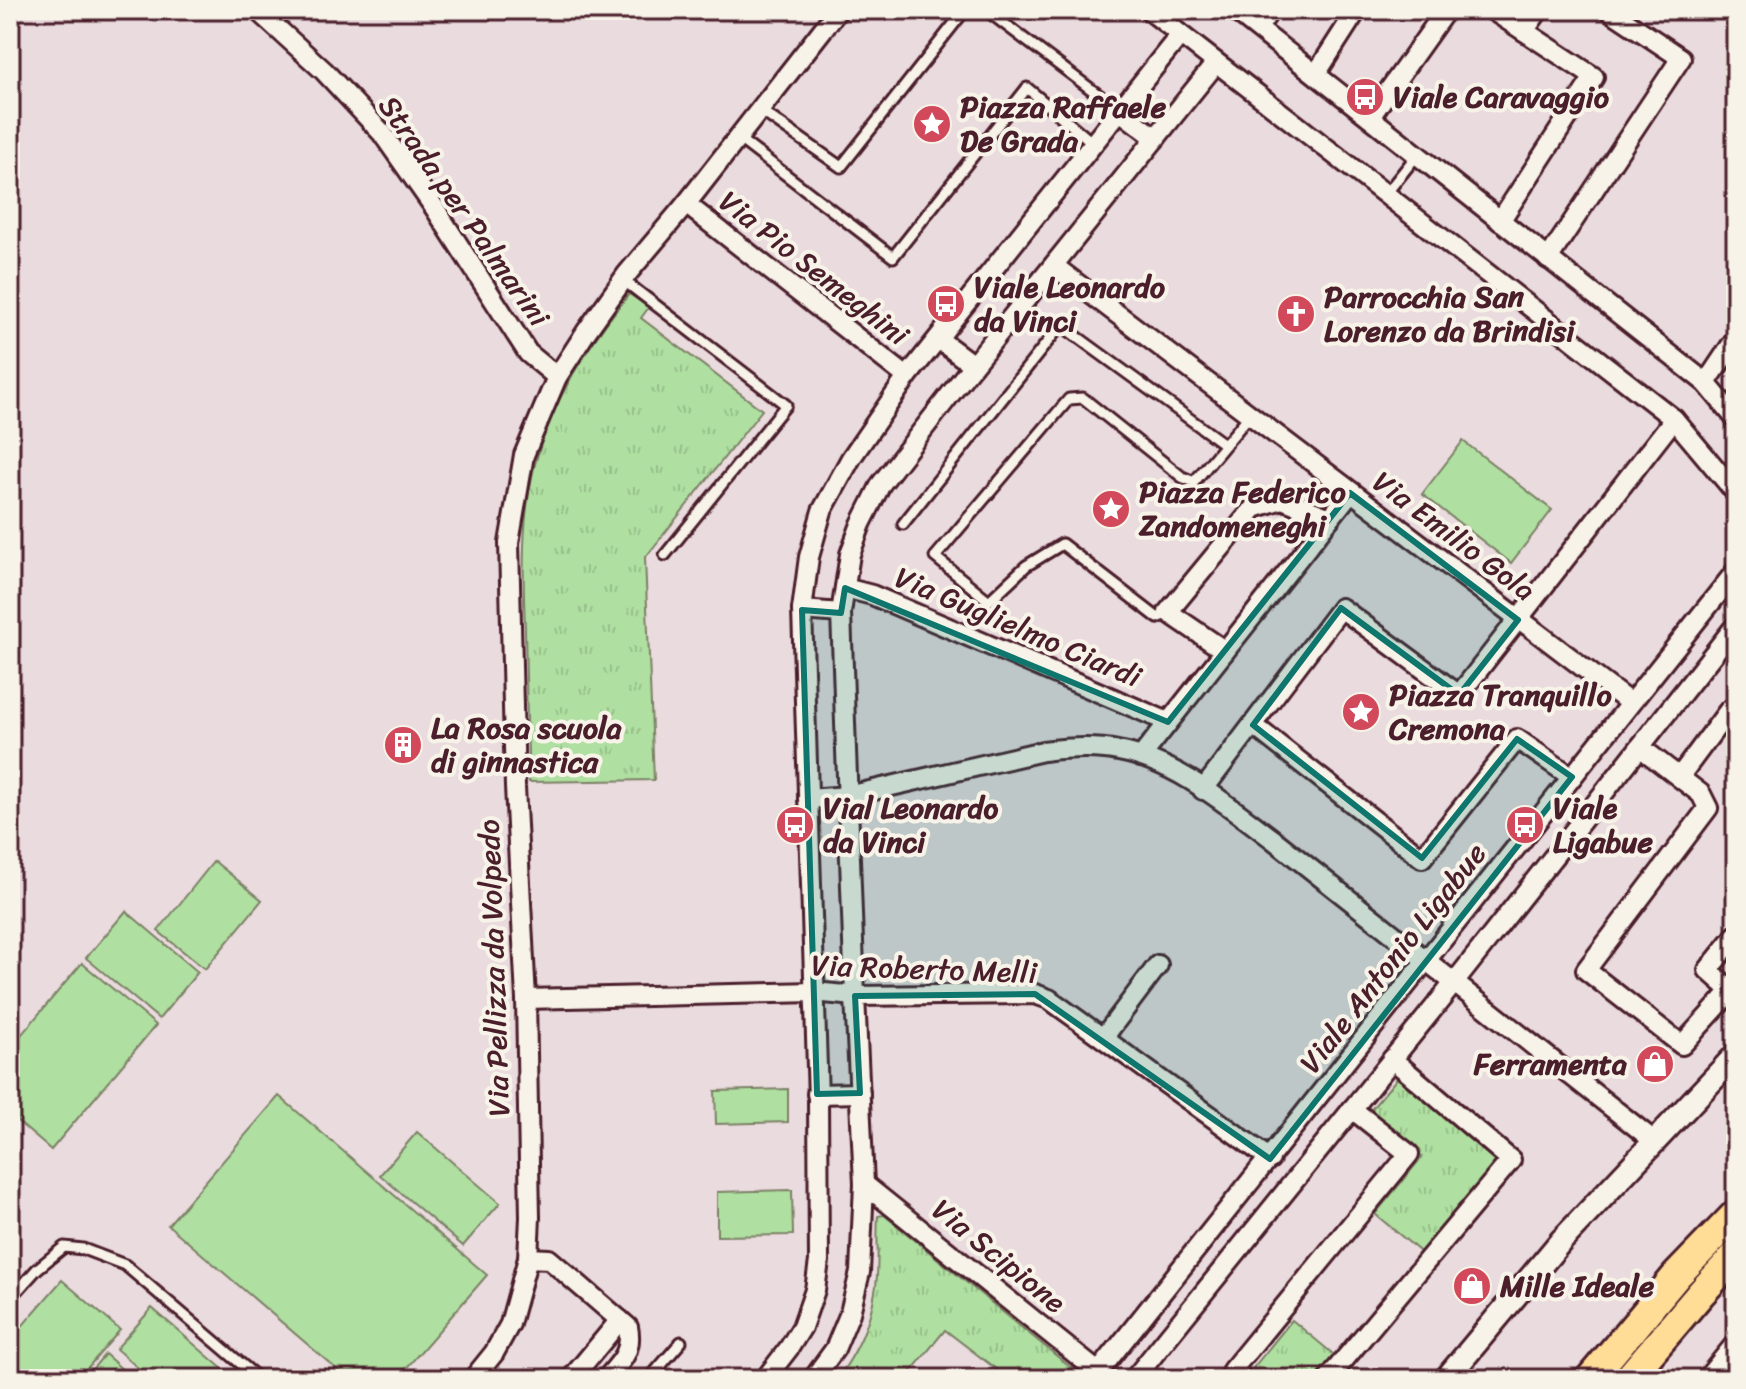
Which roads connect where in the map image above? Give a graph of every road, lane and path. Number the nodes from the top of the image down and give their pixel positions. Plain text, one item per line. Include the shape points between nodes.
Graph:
1 (257, 10) edge
2 (838, 10) edge
3 (965, 10) edge
4 (986, 10) edge
5 (1149, 10) edge
6 (1234, 10) edge
7 (1270, 10) edge
8 (1357, 10) edge
9 (1446, 10) edge
10 (1492, 10) edge
11 (1539, 10) edge
12 (1609, 10) edge
13 (1258, 28) junction
14 (1524, 31) junction
15 (1180, 35) junction
16 (1216, 63) junction
17 (1316, 74) junction
18 (760, 110) junction
19 (1120, 111) junction
20 (1370, 117) junction
21 (738, 138) junction
22 (1156, 138) junction
23 (1094, 144) junction
24 (1417, 155) junction
25 (1385, 195) junction
26 (686, 204) junction
27 (1500, 221) junction
28 (1548, 259) junction
29 (1054, 266) junction
30 (623, 280) junction
31 (1736, 338) edge
32 (938, 339) junction
33 (973, 365) junction
34 (557, 377) junction
35 (907, 377) junction
36 (1706, 383) junction
37 (1249, 416) junction
38 (1674, 419) junction
39 (1736, 419) edge
40 (1224, 444) junction
41 (1733, 482) edge
42 (1350, 493) junction
43 (1330, 518) junction
44 (903, 524) dead end
45 (665, 555) dead end
46 (1736, 571) edge
47 (845, 588) junction
48 (802, 610) junction
49 (1168, 612) junction
50 (841, 613) junction
51 (1518, 620) junction
52 (1736, 625) edge
53 (1225, 651) junction
54 (1630, 703) junction
55 (1734, 709) edge
56 (1168, 722) junction
57 (1253, 725) junction
58 (1640, 747) junction
59 (1141, 757) junction
60 (1680, 776) junction
61 (1572, 777) junction
62 (1203, 790) junction
63 (848, 796) junction
64 (808, 799) junction
65 (1736, 935) edge
66 (1427, 959) junction
67 (1158, 965) dead end
68 (1454, 983) junction
69 (814, 992) junction
70 (1734, 993) edge
71 (855, 996) junction
72 (526, 999) junction
73 (1103, 1038) junction
74 (1736, 1055) edge
75 (1392, 1059) junction
76 (860, 1093) junction
77 (817, 1094) junction
78 (1352, 1109) junction
79 (1654, 1141) junction
80 (1270, 1159) junction
81 (864, 1184) junction
82 (1736, 1214) edge
83 (1736, 1255) edge
84 (528, 1258) junction
85 (10, 1299) edge
86 (620, 1320) junction
87 (681, 1342) dead end
88 (1736, 1346) edge
89 (1095, 1376) edge
90 (259, 1379) edge
91 (473, 1379) edge
92 (571, 1379) edge
93 (606, 1379) edge
94 (649, 1379) edge
95 (765, 1379) edge
96 (813, 1379) edge
97 (1134, 1379) edge
98 (1244, 1379) edge
99 (1328, 1379) edge
100 (1446, 1379) edge
101 (1590, 1379) edge
102 (1628, 1379) edge
103 (1709, 1379) edge

1 - 34 street, Strada per Palmarini via 382,133 528,353
2 - 18 street, Via Pellizza da Volpedo
3 - 18 lane via 841,167
4 - 19 lane
5 - 15 street
6 - 13 street
7 - 13 street
8 - 17 street
9 - 20 street
10 - 14 street
11 - 14 street
12 - 28 street via 1681,58
13 - 17 street
14 - 27 street via 1594,77
15 - 16 street
15 - 19 street
16 - 22 street
16 - 25 street
17 - 20 street
18 - 21 street, Via Pellizza da Volpedo
19 - 22 street
19 - 23 street
20 - 24 street
21 - 23 lane via 893,257 1027,88
21 - 26 street, Via Pellizza da Volpedo
22 - 29 street
23 - 32 street
24 - 25 lane
24 - 27 street
25 - 38 street
26 - 30 street, Via Pellizza da Volpedo
26 - 35 street, Via Pio Semeghini
27 - 28 street
28 - 36 street
29 - 33 street
29 - 37 street, Via Emilio Gola
30 - 34 street, Via Pellizza da Volpedo
30 - 45 lane via 786,405
31 - 36 street
32 - 33 street
32 - 35 street
33 - 47 street via 881,484 850,554
34 - 72 street, Via Pellizza da Volpedo via 524,455 509,543
35 - 48 street via 822,511
36 - 39 street
37 - 40 lane
37 - 42 street, Via Emilio Gola
38 - 41 street
38 - 51 street
40 - 44 lane via 1061,325
40 - 49 lane via 1194,482 1083,398 1069,399 935,557 989,601 1026,566 1062,544 1158,618
42 - 43 street
42 - 51 street, Via Emilio Gola
43 - 49 street via 1282,499 1254,508
43 - 53 street
46 - 54 street, Viale Antonio Ligabue
47 - 50 street
47 - 56 street, Via Guglielmo Ciardi
48 - 50 street
48 - 64 street
49 - 53 street
50 - 63 street
51 - 54 street, Via Emilio Gola
51 - 57 street via 1459,695 1341,608
52 - 58 street, Viale Antonio Ligabue
53 - 56 street
54 - 61 street, Viale Antonio Ligabue
55 - 60 street
56 - 59 street
57 - 61 street via 1422,858 1517,739
57 - 62 street
58 - 60 street
58 - 68 street, Viale Antonio Ligabue
59 - 62 street
59 - 63 street via 1116,750 1043,751
60 - 70 street via 1708,808 1586,970 1682,1045
61 - 66 street, Viale Antonio Ligabue
62 - 66 street
63 - 64 street
63 - 71 street
64 - 69 street
65 - 70 street via 1708,970
66 - 68 street
66 - 80 street, Viale Antonio Ligabue
67 - 73 street
68 - 75 street, Viale Antonio Ligabue
68 - 79 street
69 - 71 street, Via Roberto Melli
69 - 72 street, Via Roberto Melli
69 - 77 street
71 - 73 street, Via Roberto Melli via 1035,994
71 - 76 street
72 - 84 street, Via Pellizza da Volpedo
73 - 80 street, Via Roberto Melli
74 - 79 street
75 - 78 street, Viale Antonio Ligabue
75 - 99 street via 1511,1160
76 - 77 street
76 - 81 street
77 - 95 street via 815,1290 802,1327
78 - 97 street, Viale Antonio Ligabue
78 - 98 street via 1409,1154 1232,1370
79 - 100 street via 1562,1240
80 - 89 street, Viale Antonio Ligabue
81 - 89 street, Via Scipione
81 - 96 street via 860,1272 850,1313 835,1349
82 - 101 highway
83 - 102 highway
84 - 86 street via 549,1259
84 - 91 street, Via Pellizza da Volpedo via 510,1324
85 - 90 lane via 64,1247 106,1257 125,1265
86 - 92 street
86 - 93 street via 631,1339 627,1354
87 - 94 lane
88 - 103 street

